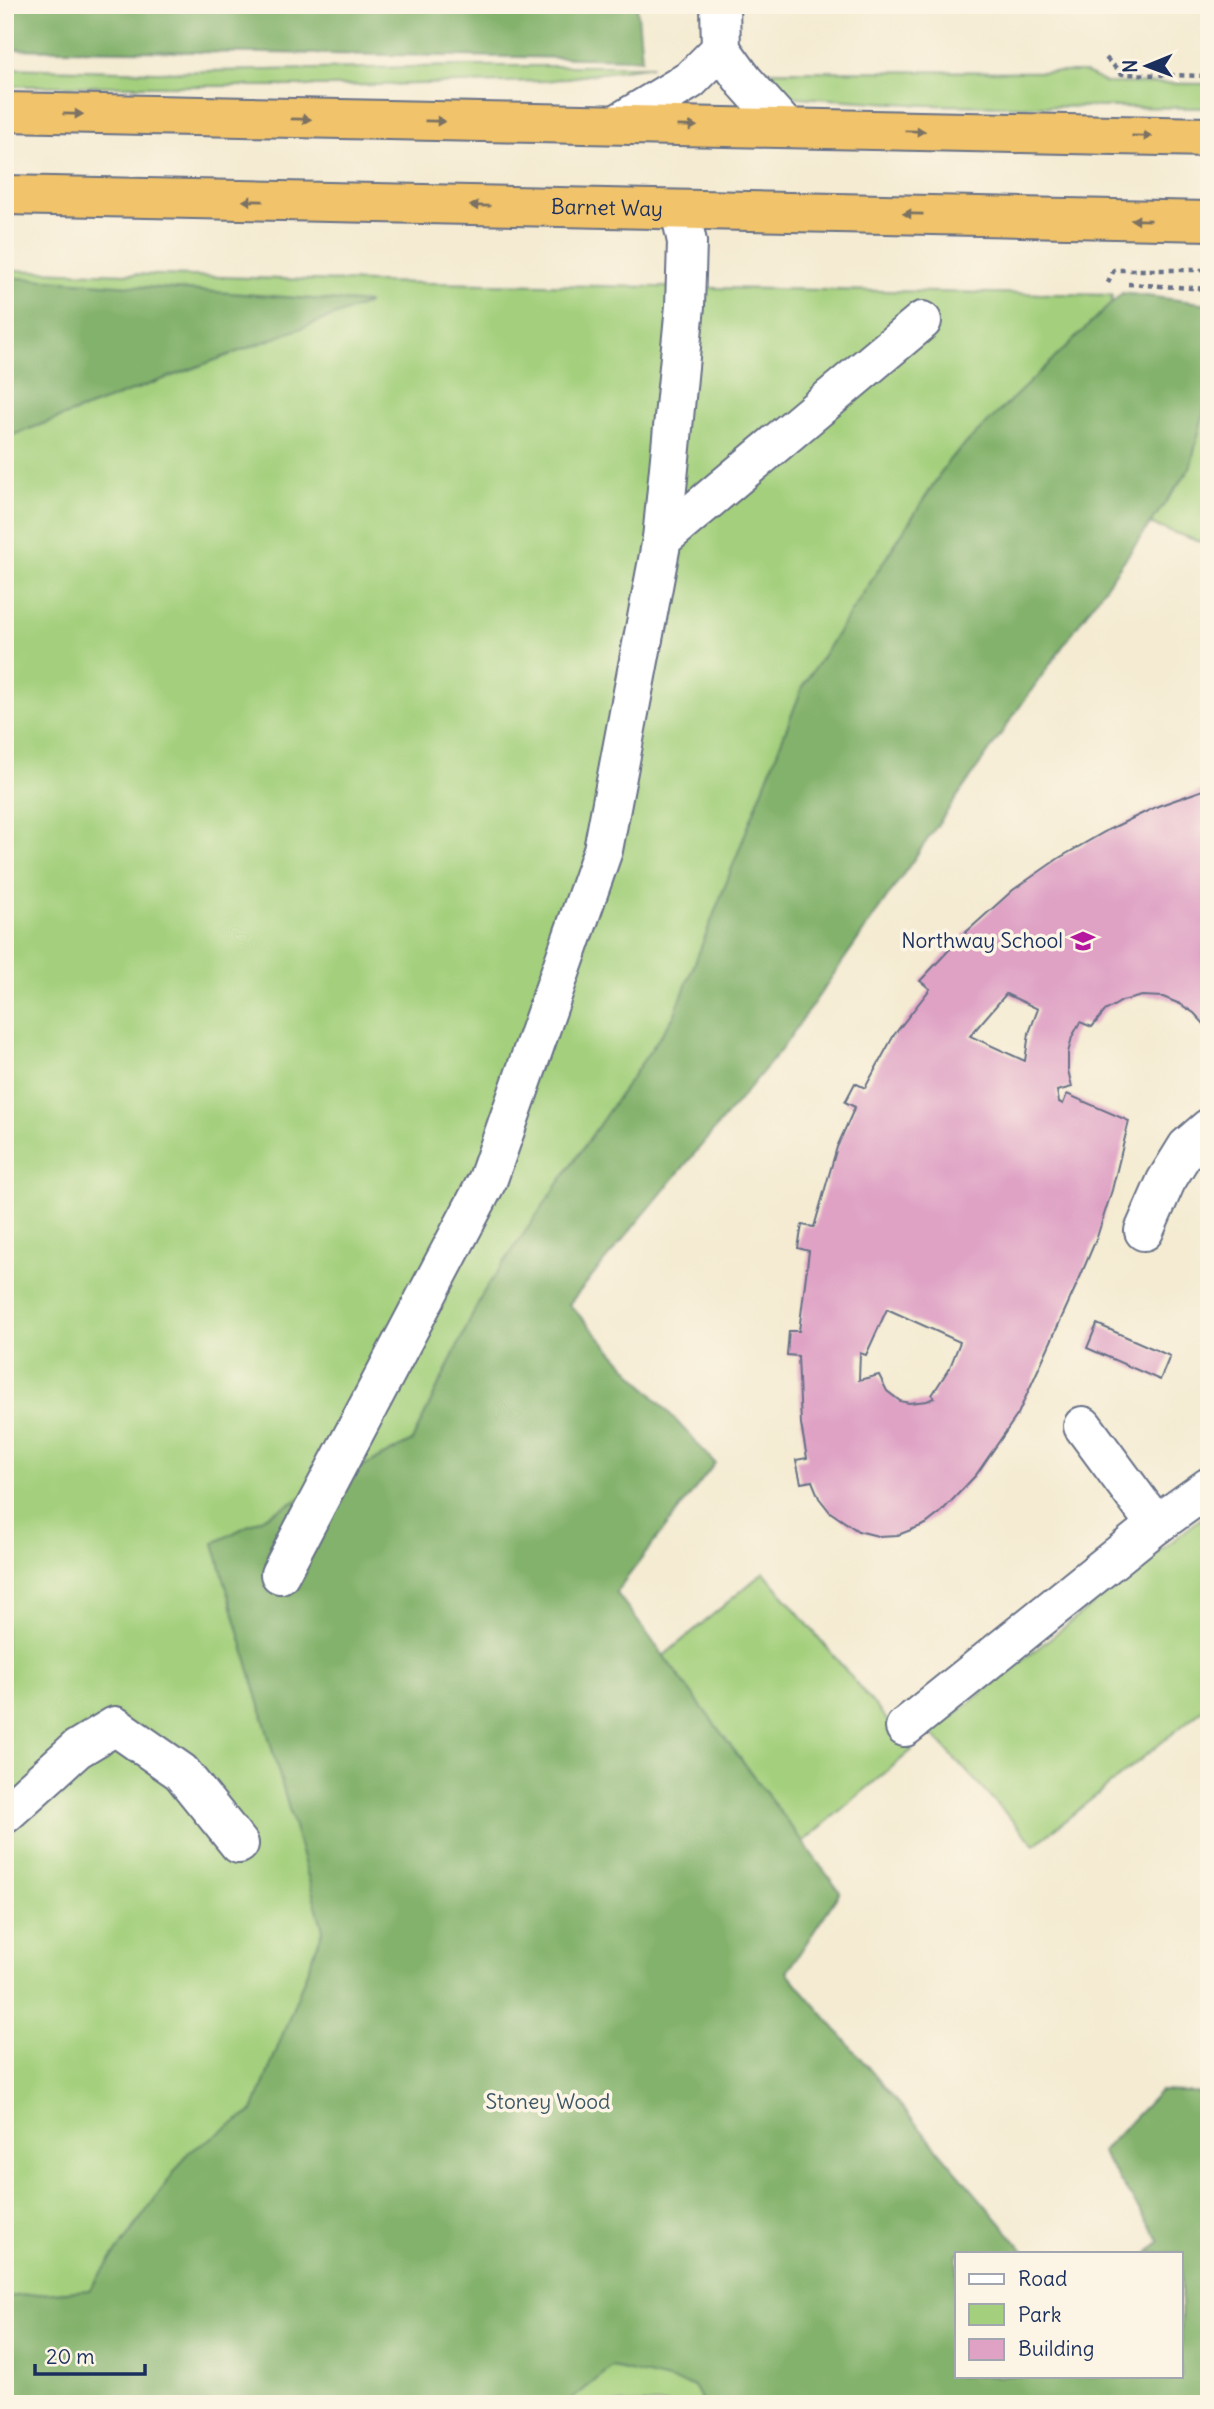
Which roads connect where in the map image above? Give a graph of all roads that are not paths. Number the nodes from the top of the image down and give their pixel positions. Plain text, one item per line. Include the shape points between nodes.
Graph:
1 (720, 5) edge
2 (721, 50) junction
3 (5, 113) edge
4 (617, 124) junction
5 (786, 128) junction
6 (1209, 137) edge
7 (5, 195) edge
8 (680, 210) junction
9 (1209, 221) edge
10 (922, 321) dead end
11 (662, 538) junction
12 (1209, 1128) edge
13 (1144, 1231) dead end
14 (1083, 1426) dead end
15 (1209, 1487) edge
16 (1156, 1525) junction
17 (280, 1574) dead end
18 (905, 1727) dead end
19 (5, 1814) edge
20 (239, 1844) dead end

1 - 2 lane
2 - 4 lane via 690,80
2 - 5 lane
3 -> 4 highway
4 -> 5 highway
5 -> 6 highway
8 -> 7 highway, Barnet Way
9 -> 8 highway, Barnet Way
8 - 11 lane via 687,242 685,306
10 - 11 lane
11 - 17 lane via 603,850 488,1179
12 - 13 lane via 1187,1147
14 - 16 lane
15 - 16 lane
16 - 18 lane
19 - 20 lane via 77,1749 115,1726 181,1772

